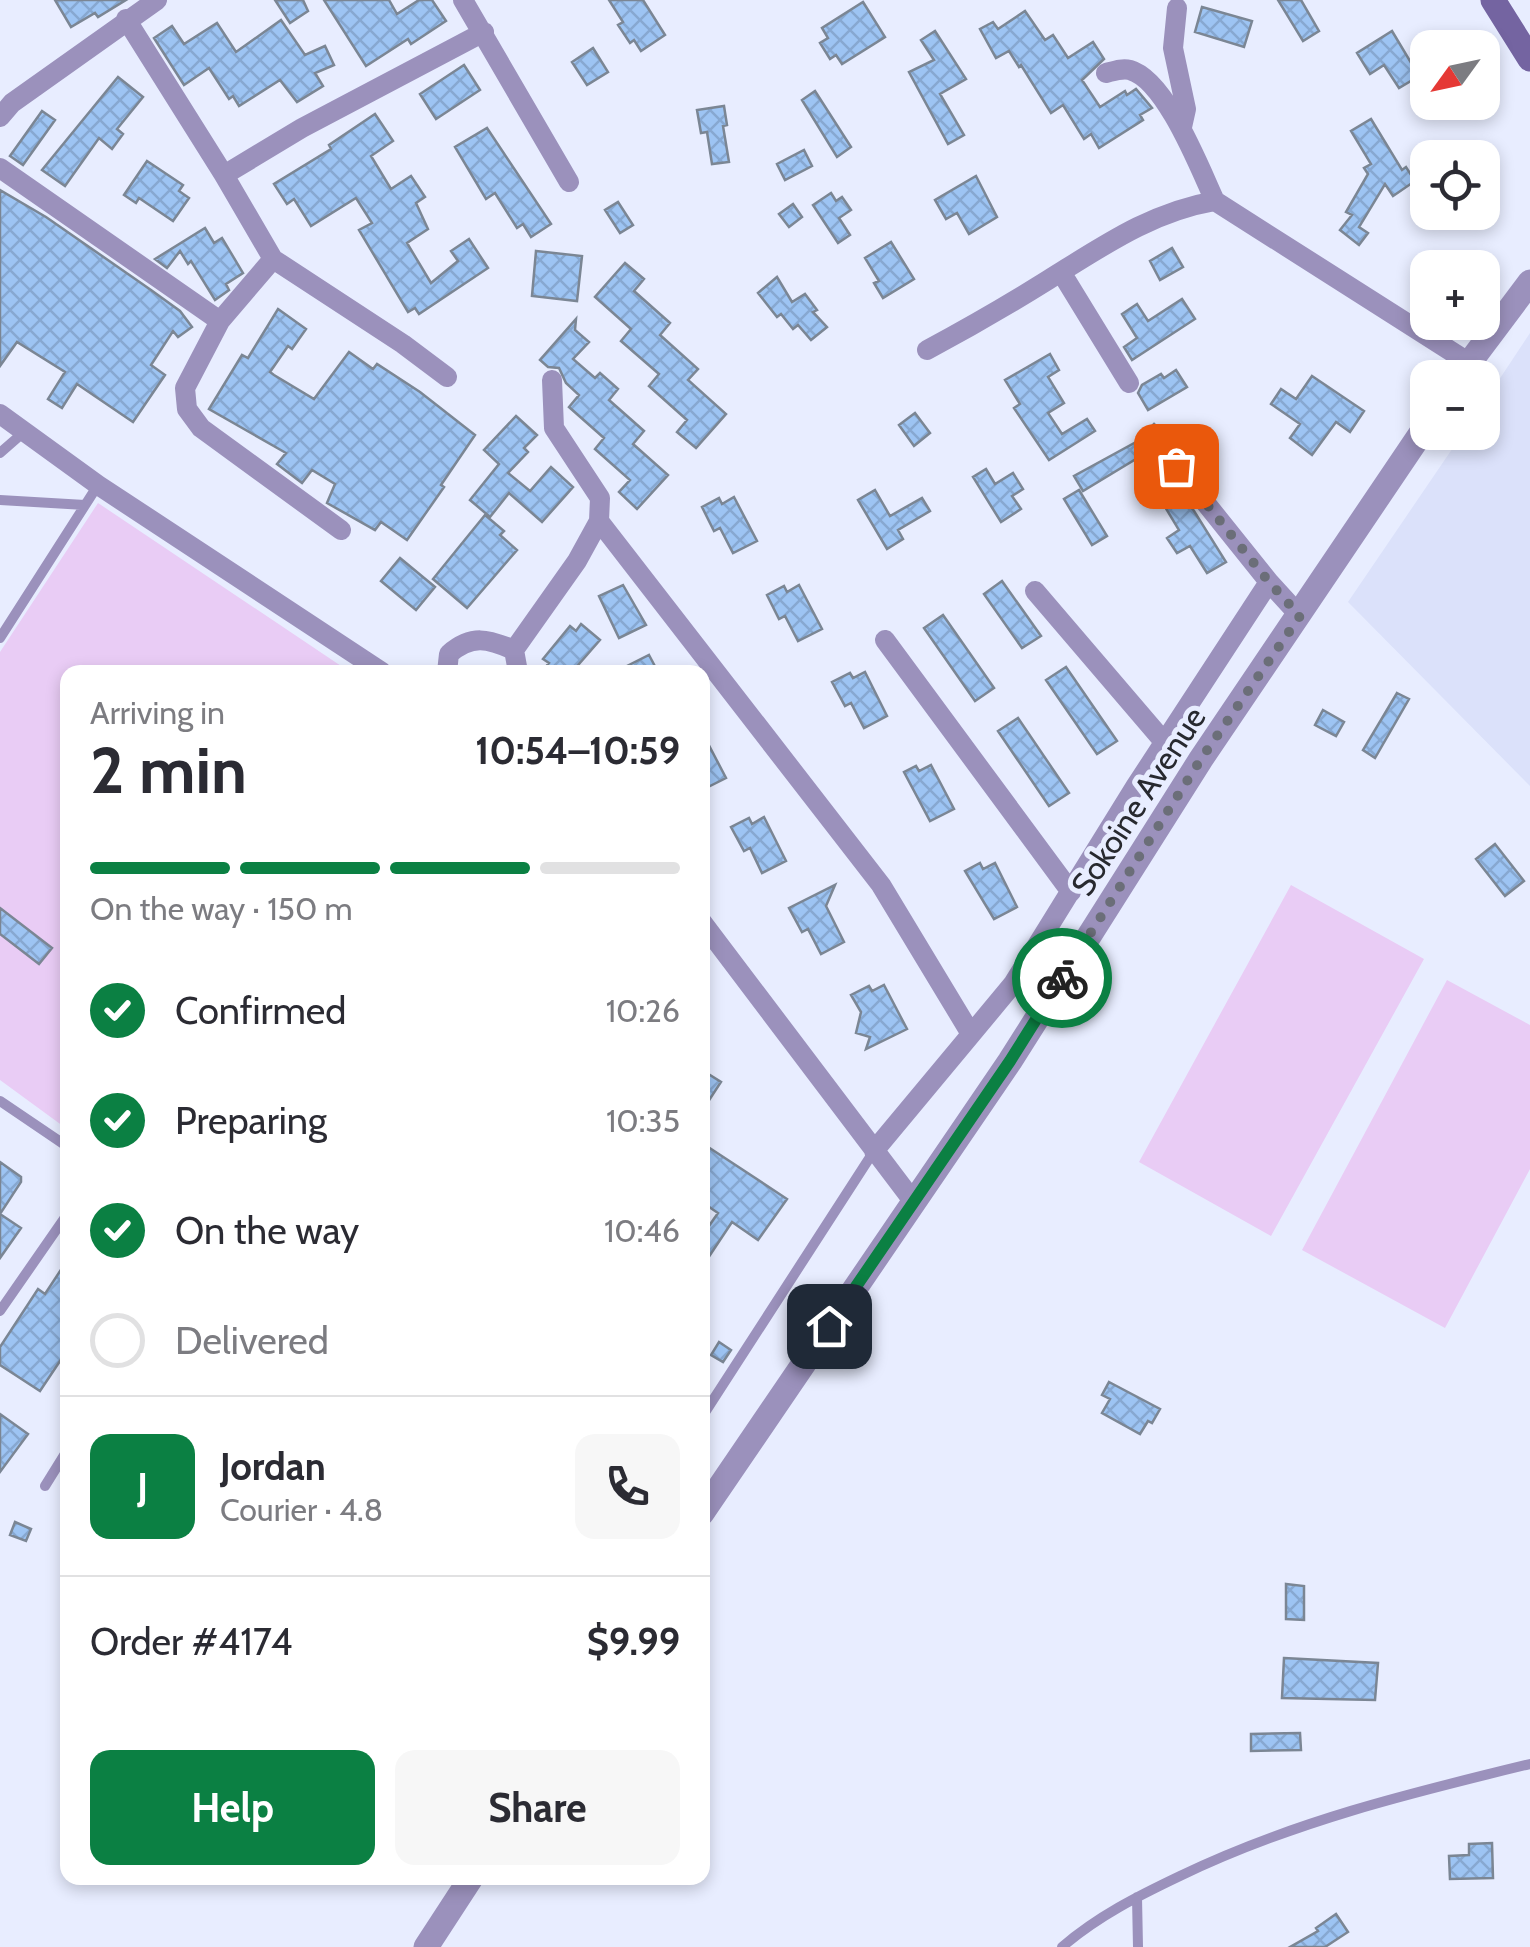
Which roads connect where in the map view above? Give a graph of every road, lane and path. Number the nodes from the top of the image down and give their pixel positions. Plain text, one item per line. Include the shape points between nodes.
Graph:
1 (156, 0) edge
2 (463, 0) edge
3 (1493, 0) edge
4 (1177, 8) dead end
5 (126, 19) junction
6 (484, 32) junction
7 (1530, 59) edge
8 (1106, 73) dead end
9 (4, 103) edge
10 (1182, 126) junction
11 (0, 168) edge
12 (224, 174) junction
13 (569, 182) dead end
14 (1215, 201) junction
15 (273, 259) junction
16 (1062, 272) junction
17 (1530, 282) edge
18 (220, 321) junction
19 (927, 350) dead end
20 (1448, 360) edge
21 (1471, 360) edge
22 (447, 377) dead end
23 (552, 380) dead end
24 (1129, 382) dead end
25 (0, 414) edge
26 (24, 432) junction
27 (1410, 450) edge
28 (0, 453) edge
29 (1176, 466) dead end
30 (98, 485) junction
31 (0, 500) edge
32 (85, 505) junction
33 (599, 521) junction
34 (341, 530) dead end
35 (1269, 582) junction
36 (1035, 591) dead end
37 (1300, 616) junction
38 (0, 638) edge
39 (885, 640) dead end
40 (514, 650) junction
41 (371, 665) edge
42 (447, 665) edge
43 (517, 665) edge
44 (1165, 743) junction
45 (1071, 892) junction
46 (710, 933) edge
47 (970, 1034) junction
48 (0, 1101) edge
49 (60, 1142) edge
50 (874, 1152) junction
51 (913, 1201) junction
52 (60, 1226) edge
53 (0, 1312) edge
54 (710, 1405) edge
55 (60, 1461) edge
56 (44, 1486) dead end
57 (710, 1501) edge
58 (1530, 1764) edge
59 (466, 1885) edge
60 (1137, 1897) junction
61 (426, 1947) edge
62 (1062, 1947) edge
63 (1138, 1947) edge

1 - 5 street
2 - 6 street
3 - 7 main road
4 - 10 street via 1173,48 1186,109
5 - 9 street
5 - 12 street
6 - 12 street
6 - 13 street
8 - 10 street via 1127,69 1145,78
10 - 14 street
11 - 18 street
12 - 15 street
14 - 16 street via 1153,218
14 - 20 street
15 - 18 street
15 - 22 street
16 - 19 street
16 - 24 street
17 - 21 street
18 - 34 street via 185,388 188,409 201,428
23 - 33 street via 554,428 600,498
25 - 26 street
26 - 28 lane
26 - 30 street
27 - 37 street, Sokoine Avenue
29 - 35 street
30 - 32 lane
30 - 41 street
31 - 32 lane
32 - 38 lane
33 - 40 street
33 - 47 street via 882,885
35 - 37 street
35 - 44 street
36 - 44 street
37 - 51 street, Sokoine Avenue
39 - 45 street
40 - 42 street via 474,639 448,654
40 - 43 street
44 - 45 street
45 - 47 street via 1013,984
46 - 50 street
47 - 50 street
48 - 49 lane
50 - 51 street
50 - 54 lane
51 - 57 street, Sokoine Avenue
52 - 53 lane
55 - 56 lane
58 - 60 lane via 1350,1810 1238,1848
59 - 61 street
60 - 62 lane
60 - 63 lane

